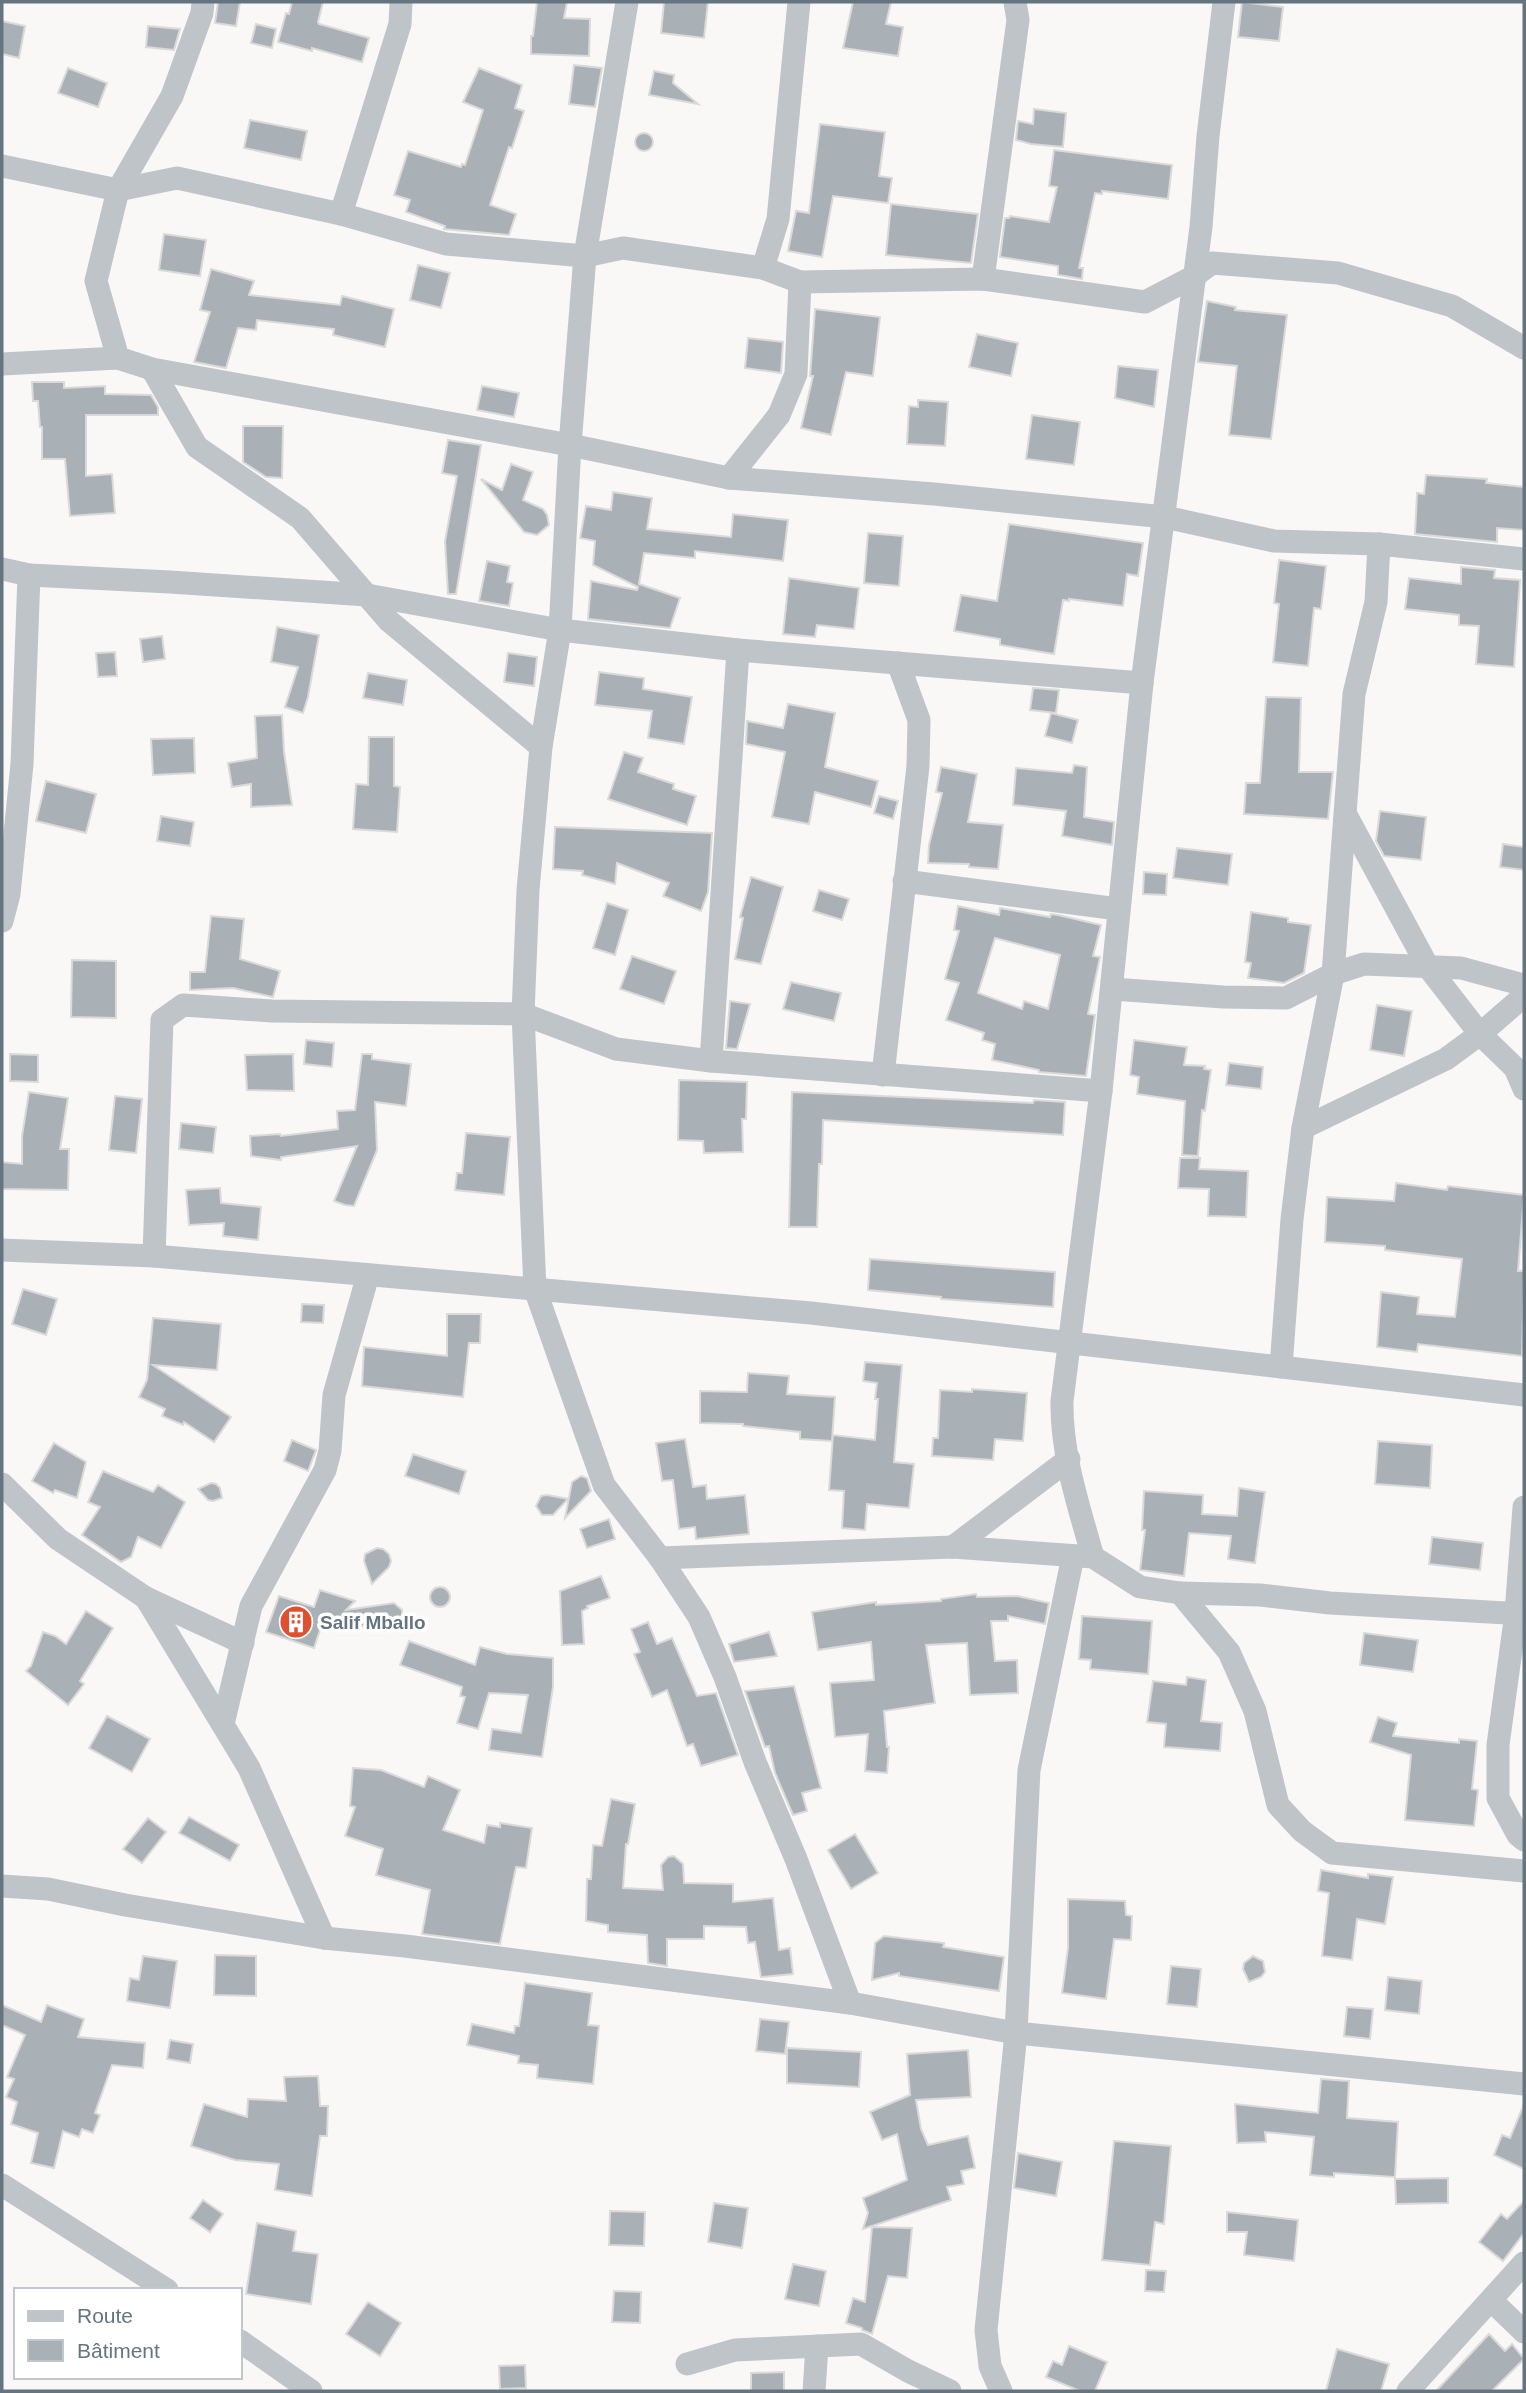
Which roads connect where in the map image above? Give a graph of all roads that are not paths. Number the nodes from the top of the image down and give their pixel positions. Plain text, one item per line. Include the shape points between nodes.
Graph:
1 (203, 2) edge
2 (401, 2) edge
3 (627, 2) edge
4 (799, 2) edge
5 (1015, 2) edge
6 (1224, 2) edge
7 (2, 166) edge
8 (118, 190) junction
9 (341, 214) junction
10 (585, 256) junction
11 (764, 268) junction
12 (1193, 277) junction
13 (983, 279) junction
14 (800, 282) junction
15 (1524, 348) edge
16 (118, 358) junction
17 (2, 364) edge
18 (152, 369) junction
19 (570, 445) junction
20 (729, 478) junction
21 (1165, 517) junction
22 (1379, 544) junction
23 (1524, 559) edge
24 (2, 569) edge
25 (29, 575) junction
26 (367, 595) junction
27 (560, 630) junction
28 (738, 650) junction
29 (898, 663) junction
30 (1142, 683) junction
31 (541, 747) junction
32 (1346, 815) junction
33 (904, 881) junction
34 (1118, 909) junction
35 (2, 921) edge
36 (1428, 967) junction
37 (1333, 974) junction
38 (1524, 985) edge
39 (1113, 989) junction
40 (1524, 996) edge
41 (523, 1014) junction
42 (1480, 1034) junction
43 (711, 1061) junction
44 (883, 1075) junction
45 (1524, 1089) edge
46 (1101, 1091) junction
47 (1303, 1128) junction
48 (2, 1250) edge
49 (154, 1256) junction
50 (368, 1275) junction
51 (535, 1289) junction
52 (1068, 1343) junction
53 (1281, 1367) junction
54 (1524, 1395) edge
55 (1069, 1459) junction
56 (2, 1484) edge
57 (1524, 1507) edge
58 (953, 1547) junction
59 (1083, 1556) junction
60 (660, 1558) junction
61 (1180, 1593) junction
62 (146, 1598) junction
63 (1520, 1614) edge
64 (243, 1643) junction
65 (223, 1724) junction
66 (1524, 1840) edge
67 (1524, 1871) edge
68 (2, 1886) edge
69 (324, 1938) junction
70 (850, 2003) junction
71 (1016, 2033) junction
72 (1524, 2084) edge
73 (2, 2185) edge
74 (1524, 2263) edge
75 (164, 2288) edge
76 (1492, 2301) junction
77 (1524, 2332) edge
78 (242, 2342) edge
79 (817, 2346) junction
80 (687, 2364) dead end
81 (311, 2391) edge
82 (814, 2391) edge
83 (950, 2391) edge
84 (1001, 2391) edge
85 (1408, 2391) edge

1 - 8 street via 172,96
2 - 9 street via 400,24
3 - 10 street
4 - 11 street via 778,219
5 - 13 street via 1018,20
6 - 12 street
7 - 8 street
8 - 9 street via 177,178
8 - 16 street via 96,281
9 - 10 street via 446,244
10 - 11 street via 623,248
10 - 19 street
11 - 14 street
12 - 13 street via 1145,302
12 - 15 street via 1212,263 1338,273 1452,306
12 - 21 street
13 - 14 street
14 - 20 street via 796,374 779,415
16 - 17 street
16 - 18 street
18 - 19 street
18 - 26 street via 197,447 300,518
19 - 20 street
19 - 27 street
20 - 21 street
21 - 22 street via 1274,541
21 - 30 street
22 - 23 street
22 - 32 street via 1376,602 1354,694
24 - 25 street
25 - 26 street
25 - 35 street via 22,764 9,894
26 - 27 street
26 - 31 street via 389,621
27 - 28 street
27 - 31 street
28 - 29 street
28 - 43 street
29 - 30 street
29 - 33 street via 919,720
30 - 34 street
31 - 41 street
32 - 36 street
32 - 37 street
33 - 34 street
33 - 44 street
34 - 39 street
36 - 37 street via 1364,964
36 - 38 street via 1461,968
36 - 42 street
37 - 39 street via 1286,998
37 - 47 street
39 - 46 street
40 - 42 street
41 - 43 street via 616,1049
41 - 49 street via 272,1011 183,1005 162,1020
41 - 51 street
42 - 45 street via 1515,1068
42 - 47 street via 1446,1059
43 - 44 street
44 - 46 street
46 - 52 street
47 - 53 street
48 - 49 street
49 - 50 street
50 - 51 street
50 - 64 street via 334,1395 325,1470 251,1606
51 - 52 street
51 - 60 street via 604,1485
52 - 53 street
52 - 55 street via 1061,1426
53 - 54 street
55 - 58 street
55 - 59 street
56 - 62 street via 58,1539
57 - 63 street
58 - 59 street
58 - 60 street
59 - 61 street via 1140,1587
59 - 71 street via 1029,1770
60 - 70 street via 699,1617 725,1677
61 - 63 street
61 - 67 street via 1229,1652 1255,1711 1278,1805 1302,1831 1332,1853
62 - 64 street
62 - 65 street
63 - 66 street via 1498,1745 1498,1798
64 - 65 street
65 - 69 street via 249,1768
68 - 69 street via 48,1889
69 - 70 street
70 - 71 street
71 - 72 street
71 - 84 street via 986,2329 990,2366
73 - 75 street
74 - 76 street
76 - 77 street
76 - 85 street
78 - 81 street
79 - 80 street via 735,2350
79 - 82 street
79 - 83 street via 861,2344

